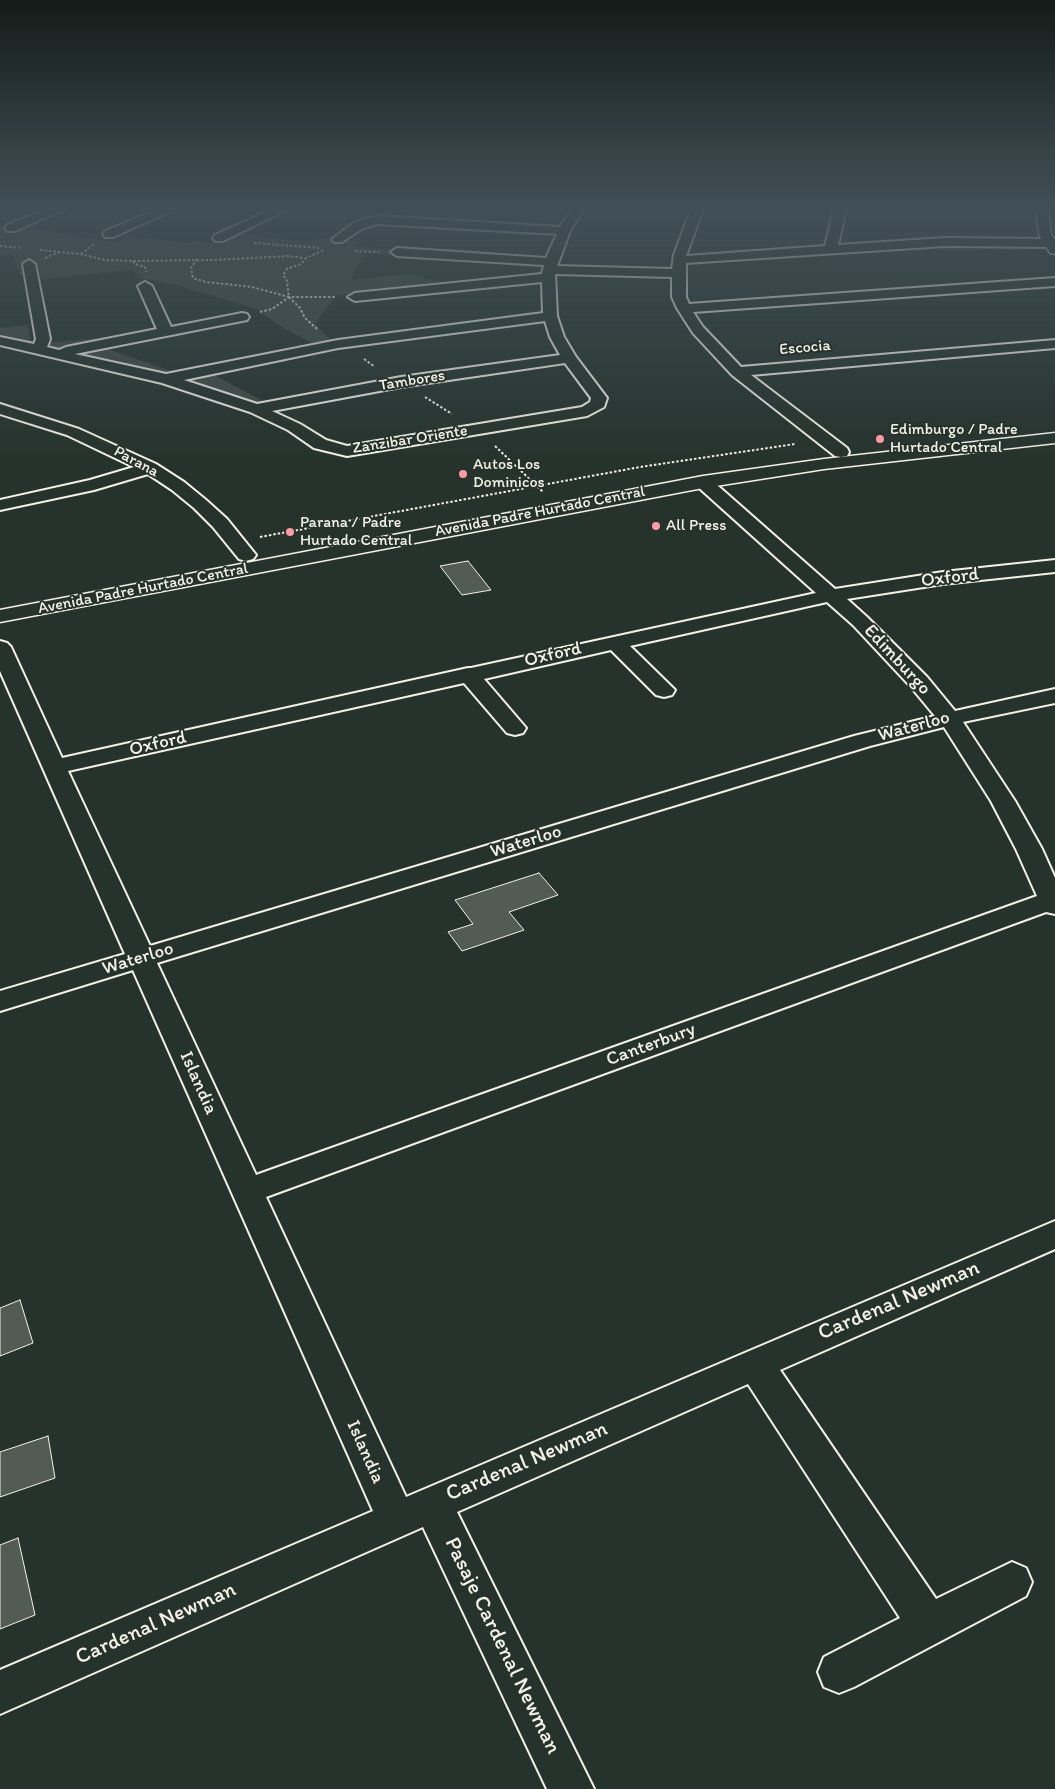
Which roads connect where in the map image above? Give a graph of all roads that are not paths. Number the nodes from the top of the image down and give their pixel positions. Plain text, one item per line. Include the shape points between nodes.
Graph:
1 (34, 292) edge
2 (148, 292) edge
3 (388, 292) edge
4 (550, 292) edge
5 (679, 292) edge
6 (905, 292) edge
7 (355, 297) road end
8 (684, 308) junction
9 (550, 316) junction
10 (242, 317) road end
11 (165, 330) junction
12 (0, 341) edge
13 (1055, 344) edge
14 (39, 349) junction
15 (57, 353) junction
16 (569, 358) junction
17 (737, 372) junction
18 (166, 379) junction
19 (256, 409) junction
20 (8, 411) edge
21 (0, 422) edge
22 (1055, 428) edge
23 (1055, 438) edge
24 (841, 452) junction
25 (150, 468) junction
26 (702, 482) junction
27 (0, 505) edge
28 (244, 552) junction
29 (1055, 566) edge
30 (832, 595) junction
31 (0, 603) edge
32 (0, 616) edge
33 (614, 642) junction
34 (0, 647) edge
35 (468, 674) junction
36 (664, 690) dead end
37 (1055, 696) edge
38 (950, 718) junction
39 (515, 728) dead end
40 (55, 767) junction
41 (1054, 902) edge
42 (141, 958) junction
43 (0, 1001) edge
44 (247, 1192) junction
45 (1055, 1234) edge
46 (754, 1364) junction
47 (414, 1511) junction
48 (1012, 1582) dead end
49 (930, 1626) junction
50 (839, 1672) dead end
51 (0, 1692) edge
52 (571, 1789) edge

1 - 14 street via 43,339
2 - 11 street
3 - 7 street
4 - 9 street, Zanzibar Oriente
5 - 8 street
6 - 8 street
8 - 17 street via 698,330
9 - 16 street, Zanzibar Oriente
9 - 18 street via 338,344
10 - 11 street
11 - 15 street
12 - 14 street, Zanzibar Oriente
13 - 17 street, Escocia
14 - 15 street, Zanzibar Oriente
15 - 18 street, Zanzibar Oriente
16 - 19 street, Tambores via 401,382
16 - 19 street, Zanzibar Oriente via 599,398 598,404 587,411 360,450 334,449 320,444
17 - 24 street
18 - 19 street, Zanzibar Oriente
20 - 21 street
20 - 25 street, Parana via 91,440
22 - 24 main road, Avenida Padre Hurtado Central
23 - 26 main road, Avenida Padre Hurtado Central via 824,464
24 - 28 main road, Avenida Padre Hurtado Central via 664,476
25 - 27 street via 94,485
25 - 28 street, Parana via 200,504
26 - 30 street, Edimburgo
26 - 32 main road, Avenida Padre Hurtado Central
28 - 31 main road, Avenida Padre Hurtado Central
29 - 30 street, Oxford via 943,578
30 - 33 street, Oxford
30 - 38 street, Edimburgo via 888,649
33 - 35 street, Oxford
33 - 36 street
34 - 40 street, Islandia
35 - 39 street
35 - 40 street, Oxford
37 - 38 street, Waterloo
38 - 41 street, Edimburgo via 1003,801
38 - 42 street, Waterloo via 862,741
40 - 42 street, Islandia
41 - 44 street, Canterbury
42 - 43 street, Waterloo
42 - 44 street, Islandia
44 - 47 street, Islandia
45 - 46 street, Cardenal Newman
46 - 47 street, Cardenal Newman
46 - 49 street
47 - 51 street, Cardenal Newman
47 - 52 street, Pasaje Cardenal Newman
48 - 49 street
49 - 50 street

